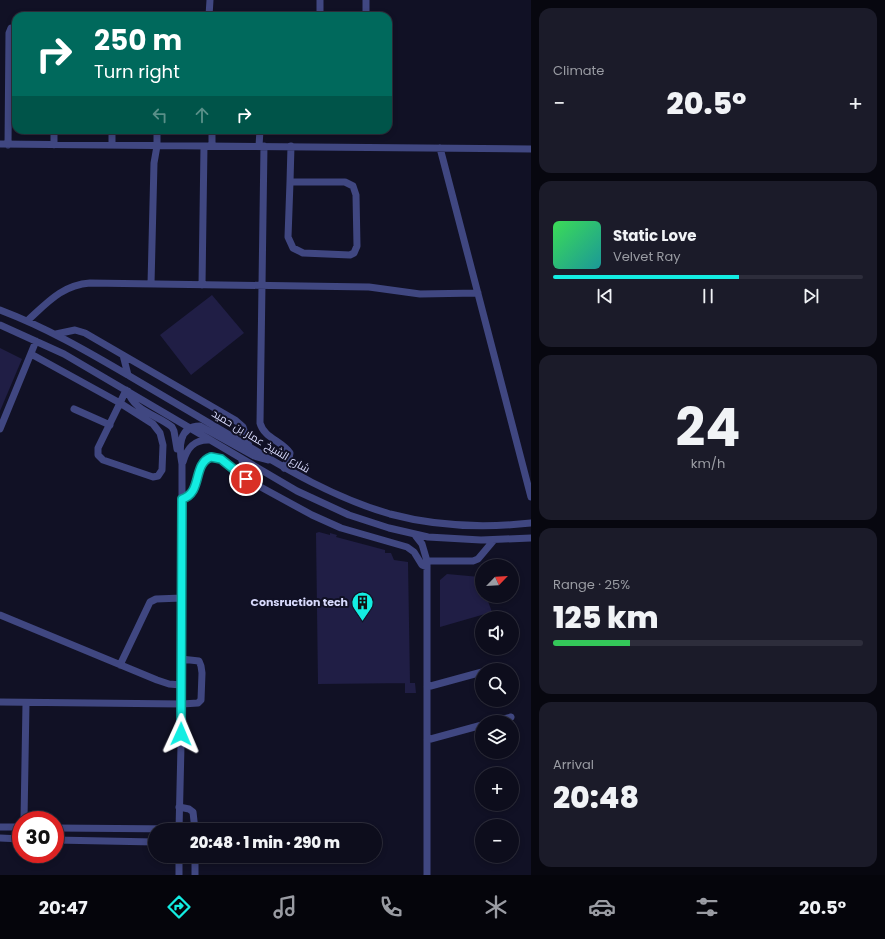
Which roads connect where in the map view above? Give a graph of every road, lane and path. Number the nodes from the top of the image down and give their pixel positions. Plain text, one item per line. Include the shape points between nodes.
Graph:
1 (210, 0) edge
2 (320, 0) edge
3 (366, 0) edge
4 (210, 12) edge
5 (320, 12) edge
6 (366, 12) edge
7 (12, 28) edge
8 (54, 134) edge
9 (112, 134) edge
10 (157, 134) edge
11 (211, 134) edge
12 (260, 134) edge
13 (4, 144) edge
14 (54, 145) junction
15 (112, 146) junction
16 (157, 146) junction
17 (208, 146) junction
18 (262, 146) junction
19 (291, 146) junction
20 (440, 148) junction
21 (531, 149) edge
22 (290, 182) junction
23 (151, 284) junction
24 (202, 285) junction
25 (262, 286) junction
26 (478, 292) junction
27 (0, 310) edge
28 (27, 321) junction
29 (0, 325) edge
30 (56, 334) junction
31 (36, 340) junction
32 (31, 354) junction
33 (123, 354) junction
34 (128, 375) junction
35 (127, 391) junction
36 (120, 403) junction
37 (74, 409) dead end
38 (110, 425) junction
39 (0, 428) edge
40 (190, 428) junction
41 (211, 440) junction
42 (249, 446) junction
43 (241, 458) junction
44 (271, 460) junction
45 (182, 464) junction
46 (284, 468) junction
47 (246, 479) junction
48 (531, 497) edge
49 (182, 499) junction
50 (531, 523) edge
51 (415, 535) junction
52 (531, 538) edge
53 (494, 540) junction
54 (427, 564) junction
55 (182, 598) junction
56 (0, 615) edge
57 (181, 659) junction
58 (120, 665) junction
59 (475, 674) edge
60 (181, 685) junction
61 (427, 687) junction
62 (0, 702) edge
63 (26, 702) junction
64 (182, 704) junction
65 (475, 727) edge
66 (427, 740) junction
67 (179, 807) junction
68 (24, 811) edge
69 (179, 823) edge
70 (194, 823) edge
71 (0, 827) edge
72 (12, 827) edge
73 (64, 828) edge
74 (148, 830) edge
75 (0, 838) edge
76 (12, 839) edge
77 (64, 840) edge
78 (148, 842) edge
79 (179, 863) edge
80 (195, 863) edge
81 (179, 875) edge
82 (195, 875) edge
83 (427, 875) edge

1 - 4 street
2 - 5 street
3 - 6 street
7 - 13 street via 9,33
8 - 14 street
9 - 15 street
10 - 16 street
11 - 17 street
12 - 18 street
13 - 14 street
14 - 15 street
15 - 16 street
16 - 17 street
16 - 23 street via 154,163
17 - 18 street
17 - 24 street
18 - 19 street
18 - 25 street
19 - 20 street
19 - 22 street
20 - 21 street
20 - 26 street
22 - 22 street via 288,237 293,248 303,253 354,253 358,246 356,194 353,186 345,182
23 - 24 street
23 - 28 street via 76,285 56,295
24 - 25 street
25 - 26 street via 369,288 420,294
25 - 46 street via 260,423 265,433 290,453
26 - 48 street
27 - 28 street, شارع الشيخ عمار بن حميد
28 - 30 street, شارع الشيخ عمار بن حميد
29 - 31 street
30 - 33 street via 76,330
30 - 34 street, شارع الشيخ عمار بن حميد
31 - 32 street
31 - 35 street
32 - 36 street
32 - 39 street
33 - 34 street
33 - 42 street via 238,422 244,430
34 - 42 street, شارع الشيخ عمار بن حميد
35 - 36 street
35 - 40 street
35 - 45 street via 136,405 166,423 174,431
36 - 38 street
36 - 38 street via 153,424 160,433 160,475 153,477 99,457 98,450
37 - 38 street
40 - 41 street
40 - 44 street via 203,427 262,460
40 - 45 street via 180,442
41 - 43 street
41 - 45 street via 201,440 192,444
42 - 44 street, شارع الشيخ عمار بن حميد
43 - 47 street
43 - 51 street via 297,491 336,510
44 - 46 street, شارع الشيخ عمار بن حميد
45 - 49 street
46 - 50 street, شارع الشيخ عمار بن حميد via 310,483 353,501 404,517 460,525
47 - 49 street via 221,459 211,457 202,464 194,491
47 - 54 street via 326,522 407,547 414,552 421,564
49 - 55 street
51 - 53 street
51 - 54 street via 422,544
52 - 53 street
53 - 54 street via 478,559 473,561
54 - 61 street
55 - 57 street
55 - 58 street via 156,599 150,602
56 - 58 street
57 - 60 street
57 - 64 street via 199,661 202,666 201,700 198,703
58 - 60 street via 163,683
59 - 61 street
60 - 64 street
61 - 66 street
62 - 63 street
63 - 64 street
63 - 68 street
64 - 67 street
65 - 66 street
66 - 83 street
67 - 69 street
67 - 70 street via 193,812
71 - 72 street
73 - 74 street
75 - 76 street
77 - 78 street
79 - 81 street
80 - 82 street

